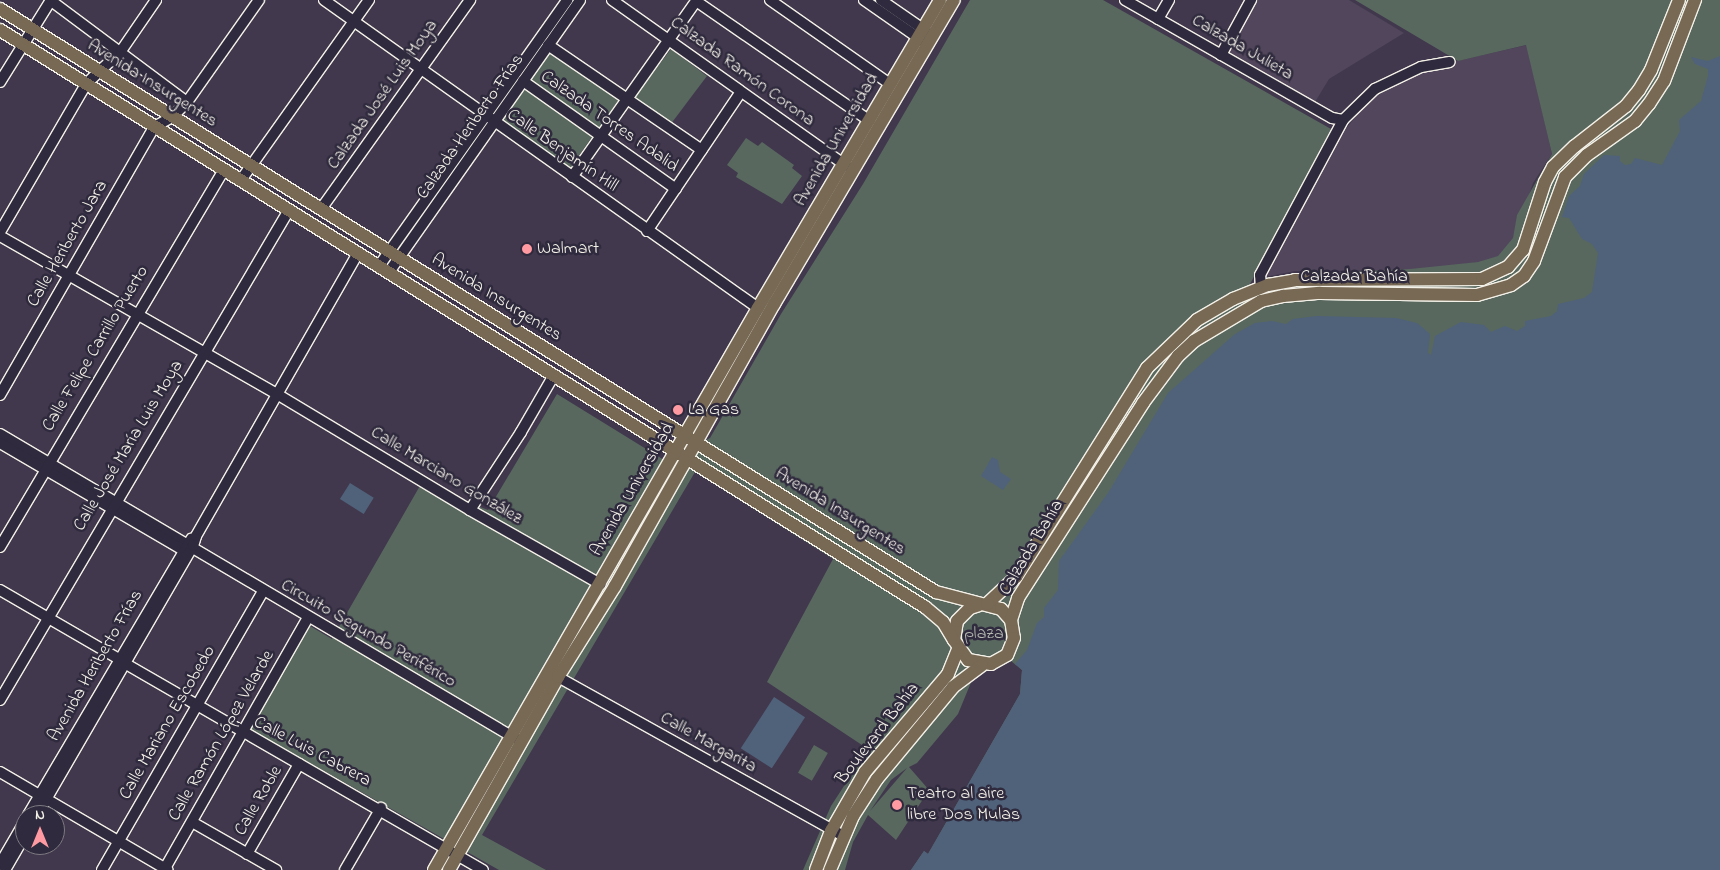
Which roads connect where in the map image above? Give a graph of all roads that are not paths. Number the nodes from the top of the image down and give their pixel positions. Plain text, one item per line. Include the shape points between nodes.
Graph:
1 (50, 0) edge
2 (156, 0) edge
3 (259, 0) edge
4 (324, 0) edge
5 (369, 0) edge
6 (470, 0) edge
7 (568, 0) edge
8 (580, 0) edge
9 (612, 0) edge
10 (770, 0) edge
11 (864, 0) edge
12 (881, 0) edge
13 (940, 0) edge
14 (954, 0) edge
15 (1125, 0) edge
16 (1169, 0) edge
17 (1251, 0) edge
18 (1679, 0) edge
19 (1695, 0) edge
20 (697, 1) edge
21 (0, 9) edge
22 (1158, 19) junction
23 (353, 21) junction
24 (32, 29) junction
25 (0, 30) edge
26 (925, 37) junction
27 (669, 40) junction
28 (22, 44) junction
29 (548, 45) junction
30 (121, 51) junction
31 (1220, 55) junction
32 (1450, 62) dead end
33 (422, 70) junction
34 (101, 72) junction
35 (523, 81) junction
36 (0, 82) edge
37 (86, 84) junction
38 (890, 84) junction
39 (740, 93) junction
40 (629, 98) junction
41 (187, 102) junction
42 (172, 117) junction
43 (489, 120) junction
44 (1343, 120) junction
45 (870, 121) junction
46 (154, 127) junction
47 (604, 136) junction
48 (702, 150) junction
49 (251, 166) junction
50 (848, 167) junction
51 (224, 170) junction
52 (572, 177) junction
53 (241, 180) junction
54 (676, 189) junction
55 (321, 209) junction
56 (289, 210) junction
57 (647, 231) junction
58 (0, 232) edge
59 (0, 236) edge
60 (358, 253) junction
61 (394, 255) junction
62 (384, 269) junction
63 (68, 275) junction
64 (1392, 279) junction
65 (1261, 288) junction
66 (1393, 295) junction
67 (758, 308) junction
68 (135, 314) junction
69 (203, 354) junction
70 (554, 375) junction
71 (277, 394) junction
72 (0, 395) edge
73 (0, 434) edge
74 (684, 436) junction
75 (0, 443) edge
76 (696, 443) junction
77 (675, 451) junction
78 (687, 458) junction
79 (46, 466) junction
80 (113, 504) junction
81 (470, 510) junction
82 (809, 513) junction
83 (798, 527) junction
84 (0, 547) edge
85 (191, 547) junction
86 (600, 584) junction
87 (0, 590) edge
88 (263, 591) junction
89 (983, 605) junction
90 (308, 618) junction
91 (48, 619) junction
92 (1011, 620) junction
93 (956, 645) junction
94 (122, 661) junction
95 (982, 664) junction
96 (558, 677) junction
97 (0, 700) edge
98 (196, 706) junction
99 (242, 733) junction
100 (516, 739) junction
101 (299, 764) junction
102 (0, 772) edge
103 (44, 796) junction
104 (36, 805) edge
105 (41, 805) edge
106 (381, 808) junction
107 (192, 822) junction
108 (831, 831) junction
109 (844, 836) junction
110 (15, 838) edge
111 (119, 840) junction
112 (447, 847) junction
113 (15, 853) edge
114 (247, 854) junction
115 (458, 855) junction
116 (0, 864) edge
117 (166, 869) edge
118 (5, 870) edge
119 (102, 870) edge
120 (276, 870) edge
121 (345, 870) edge
122 (434, 870) edge
123 (449, 870) edge
124 (483, 870) edge
125 (816, 870) edge
126 (830, 870) edge

1 - 24 street
1 - 30 street
2 - 30 street
3 - 41 street
4 - 23 street, Calle Benjamín Hill
5 - 23 street
6 - 33 street, Calzada José Luis Moya
7 - 43 street, Calzada Heriberto Frías
8 - 29 street, Calzada Heriberto Frías
9 - 27 street, Calzada Ramón Corona
10 - 38 street
11 - 26 street
12 - 26 street
13 - 26 main road, Avenida Universidad
14 - 26 main road, Avenida Universidad
15 - 22 street, Calzada Julieta
16 - 22 street
17 - 31 street
18 - 64 main road, Calzada Bahía via 1651,70 1639,90 1626,106 1575,146 1544,182 1523,250 1508,267 1482,279
19 - 66 main road, Calzada Bahía via 1664,81 1649,104 1635,121 1586,155 1565,177 1534,261 1524,276 1511,285 1477,295
20 - 27 street
20 - 45 street
21 - 24 main road, Avenida Insurgentes
22 - 31 street, Calzada Julieta
23 - 33 street, Calle Benjamín Hill
23 - 49 street
24 - 28 street
24 - 34 main road, Avenida Insurgentes
25 - 28 main road, Avenida Insurgentes
26 - 38 main road, Avenida Universidad
26 - 50 main road, Avenida Universidad
27 - 39 street, Calzada Ramón Corona
27 - 40 street
28 - 36 street
28 - 37 main road, Avenida Insurgentes
29 - 35 street, Calzada Heriberto Frías
29 - 40 street
30 - 34 street
30 - 41 street
31 - 44 street, Calzada Julieta via 1332,118
32 - 44 street via 1421,67 1375,89
33 - 43 street, Calle Benjamín Hill
33 - 55 street, Calzada José Luis Moya
34 - 37 street
34 - 42 main road, Avenida Insurgentes
35 - 43 street, Calzada Heriberto Frías
35 - 47 street, Calzada Torres Adalid
37 - 46 main road, Avenida Insurgentes
37 - 58 street
38 - 45 main road, Avenida Universidad
39 - 48 street
39 - 50 street, Calzada Ramón Corona
40 - 47 street
40 - 48 street
41 - 42 street
42 - 46 street
42 - 49 main road, Avenida Insurgentes
43 - 52 street, Calle Benjamín Hill
43 - 61 street, Calzada Heriberto Frías
44 - 65 street via 1260,276
45 - 50 main road, Avenida Universidad
46 - 51 main road, Avenida Insurgentes
46 - 63 street, Calle Heriberto Jara
47 - 52 street
47 - 54 street, Calzada Torres Adalid
48 - 54 street
49 - 53 street
49 - 55 main road, Avenida Insurgentes
50 - 67 main road, Avenida Universidad
50 - 76 main road, Avenida Universidad
51 - 53 main road, Avenida Insurgentes
51 - 68 street, Calle Felipe Carrillo Puerto
52 - 57 street, Calle Benjamín Hill
53 - 56 main road, Avenida Insurgentes
54 - 57 street
55 - 61 main road, Avenida Insurgentes
56 - 60 main road, Avenida Insurgentes
56 - 69 street, Calle José María Luis Moya
57 - 67 street, Calle Benjamín Hill
59 - 63 street, Calle Marciano González
60 - 62 main road, Avenida Insurgentes
60 - 71 street, Avenida Heriberto Frías
61 - 62 street, Calzada Heriberto Frías
61 - 74 main road, Avenida Insurgentes
62 - 70 main road, Avenida Insurgentes
63 - 68 street, Calle Marciano González
63 - 72 street, Calle Heriberto Jara
64 - 65 main road, Calzada Bahía via 1295,280
64 - 66 main road
65 - 89 main road, Calzada Bahía via 1233,299 1198,320 1147,368 1016,577
66 - 92 main road, Calzada Bahía via 1283,296 1261,301 1194,341 1178,356 1143,403 1018,598
67 - 74 main road, Avenida Universidad
68 - 69 street, Calle Marciano González
68 - 79 street, Calle Felipe Carrillo Puerto
69 - 71 street, Calle Marciano González
69 - 80 street, Calle José María Luis Moya
70 - 77 main road, Avenida Insurgentes
70 - 81 street via 522,432
71 - 81 street, Calle Marciano González
71 - 85 street, Avenida Heriberto Frías
73 - 79 street
74 - 76 main road, Avenida Insurgentes
74 - 77 main road, Avenida Universidad
75 - 79 street
76 - 78 main road, Avenida Universidad
76 - 82 main road, Avenida Insurgentes
77 - 78 main road, Avenida Insurgentes
77 - 86 main road, Avenida Universidad
78 - 83 main road, Avenida Insurgentes
78 - 96 main road, Avenida Universidad via 615,586
79 - 80 street, Circuito Segundo Periférico
79 - 84 street, Calle Felipe Carrillo Puerto
80 - 85 street, Circuito Segundo Periférico
80 - 91 street, Calle José María Luis Moya
81 - 86 street, Calle Marciano González
82 - 83 main road
82 - 89 main road, Avenida Insurgentes via 936,592
83 - 93 main road, Avenida Insurgentes via 925,607 943,622
85 - 88 street, Circuito Segundo Periférico
85 - 94 street, Avenida Heriberto Frías
86 - 100 main road, Avenida Universidad
87 - 91 street, Calle Luis Cabrera
88 - 90 street, Circuito Segundo Periférico
88 - 98 street, Calle Mariano Escobedo
89 - 92 main road via 1001,609
89 - 93 main road via 962,614 957,622
90 - 99 street, Calle Ramón López Velarde
90 - 100 street, Circuito Segundo Periférico
91 - 94 street, Calle Luis Cabrera
91 - 97 street, Calle José María Luis Moya
92 - 95 main road via 1014,638 1007,654 991,664
93 - 95 main road via 968,660
93 - 108 main road, Boulevard Bahía via 948,674 865,772
94 - 98 street, Calle Luis Cabrera
94 - 103 street, Avenida Heriberto Frías
95 - 109 main road, Boulevard Bahía via 953,687 877,779
96 - 100 main road, Avenida Universidad
96 - 108 street, Calle Margarita
98 - 99 street, Calle Luis Cabrera
98 - 111 street, Calle Mariano Escobedo
99 - 101 street, Calle Luis Cabrera
99 - 107 street, Calle Ramón López Velarde
100 - 112 main road, Avenida Universidad
100 - 115 main road, Avenida Universidad
101 - 106 street, Calle Luis Cabrera
101 - 114 street, Calle Roble
102 - 103 street
103 - 104 street, Avenida Heriberto Frías
103 - 105 street, Avenida Heriberto Frías
103 - 111 street
106 - 112 street, Calle Luis Cabrera
106 - 121 street
107 - 114 street
107 - 117 street, Calle Ramón López Velarde
108 - 109 street, Calle Margarita
108 - 125 main road, Boulevard Bahía
109 - 126 main road, Boulevard Bahía
110 - 116 street
111 - 117 street
111 - 119 street, Calle Mariano Escobedo
112 - 115 street, Calle Luis Cabrera
112 - 122 main road, Avenida Universidad
113 - 118 street
114 - 120 street
115 - 123 main road, Avenida Universidad
115 - 124 street, Calle Luis Cabrera

